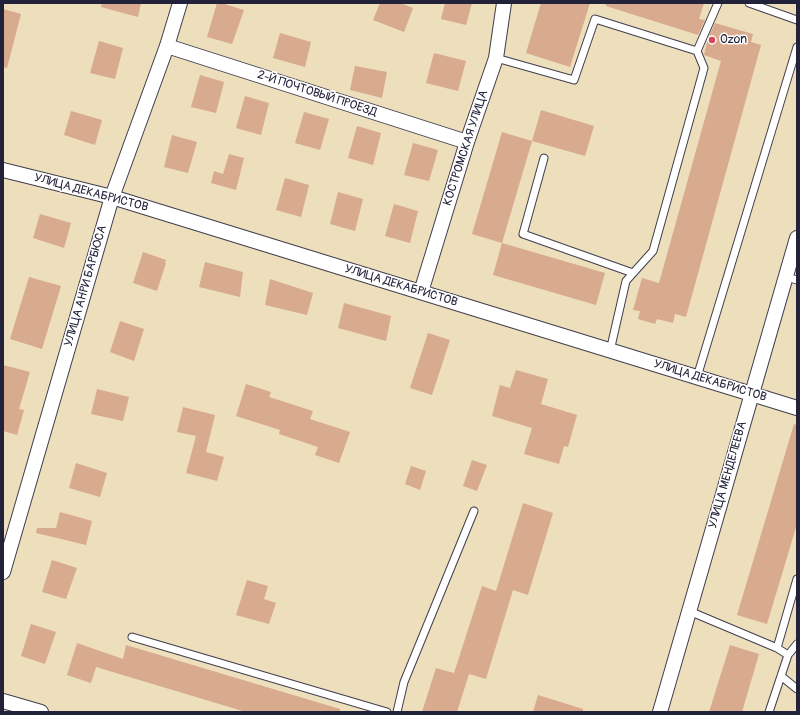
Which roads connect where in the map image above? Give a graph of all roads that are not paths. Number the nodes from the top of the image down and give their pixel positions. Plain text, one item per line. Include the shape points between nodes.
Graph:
1 (180, 3) edge
2 (504, 3) edge
3 (718, 3) edge
4 (749, 3) edge
5 (797, 20) edge
6 (167, 46) junction
7 (797, 47) edge
8 (697, 51) junction
9 (496, 58) junction
10 (467, 142) junction
11 (544, 158) dead end
12 (3, 170) edge
13 (112, 197) junction
14 (797, 238) edge
15 (633, 273) junction
16 (791, 278) edge
17 (421, 292) junction
18 (610, 351) junction
19 (697, 377) junction
20 (751, 394) junction
21 (797, 408) edge
22 (474, 511) dead end
23 (3, 572) edge
24 (797, 579) edge
25 (689, 611) junction
26 (132, 637) dead end
27 (797, 644) edge
28 (777, 648) junction
29 (788, 655) junction
30 (781, 676) junction
31 (797, 689) edge
32 (3, 701) edge
33 (41, 712) edge
34 (387, 712) edge
35 (397, 712) edge
36 (660, 712) edge
37 (769, 712) edge

1 - 6 street, УЛИЦА АНРИ БАРБЮСА
2 - 9 street, КОСТРОМСКАЯ УЛИЦА
3 - 8 lane
4 - 5 lane
6 - 10 street, 2-Й ПОЧТОВЫЙ ПРОЕЗД
6 - 13 street, УЛИЦА АНРИ БАРБЮСА
7 - 19 lane
8 - 9 lane via 595,19 574,80
8 - 15 lane via 704,68 656,243 653,251
9 - 10 street, КОСТРОМСКАЯ УЛИЦА
10 - 17 street, КОСТРОМСКАЯ УЛИЦА
11 - 15 lane via 523,234
12 - 13 street, УЛИЦА ДЕКАБРИСТОВ
13 - 17 street, УЛИЦА ДЕКАБРИСТОВ
13 - 23 street, УЛИЦА АНРИ БАРБЮСА
14 - 16 street, УЛИЦА МЕНДЕЛЕЕВА
15 - 18 lane via 626,281
16 - 20 street, УЛИЦА МЕНДЕЛЕЕВА
17 - 18 street, УЛИЦА ДЕКАБРИСТОВ
18 - 19 street, УЛИЦА ДЕКАБРИСТОВ
19 - 20 street, УЛИЦА ДЕКАБРИСТОВ
20 - 21 street, УЛИЦА ДЕКАБРИСТОВ
20 - 25 street, УЛИЦА МЕНДЕЛЕЕВА
22 - 35 lane via 404,682
24 - 28 lane
25 - 28 lane
25 - 36 street, УЛИЦА МЕНДЕЛЕЕВА
26 - 34 lane
27 - 29 lane
28 - 29 lane
29 - 30 lane
30 - 31 lane
30 - 37 lane
32 - 33 street

